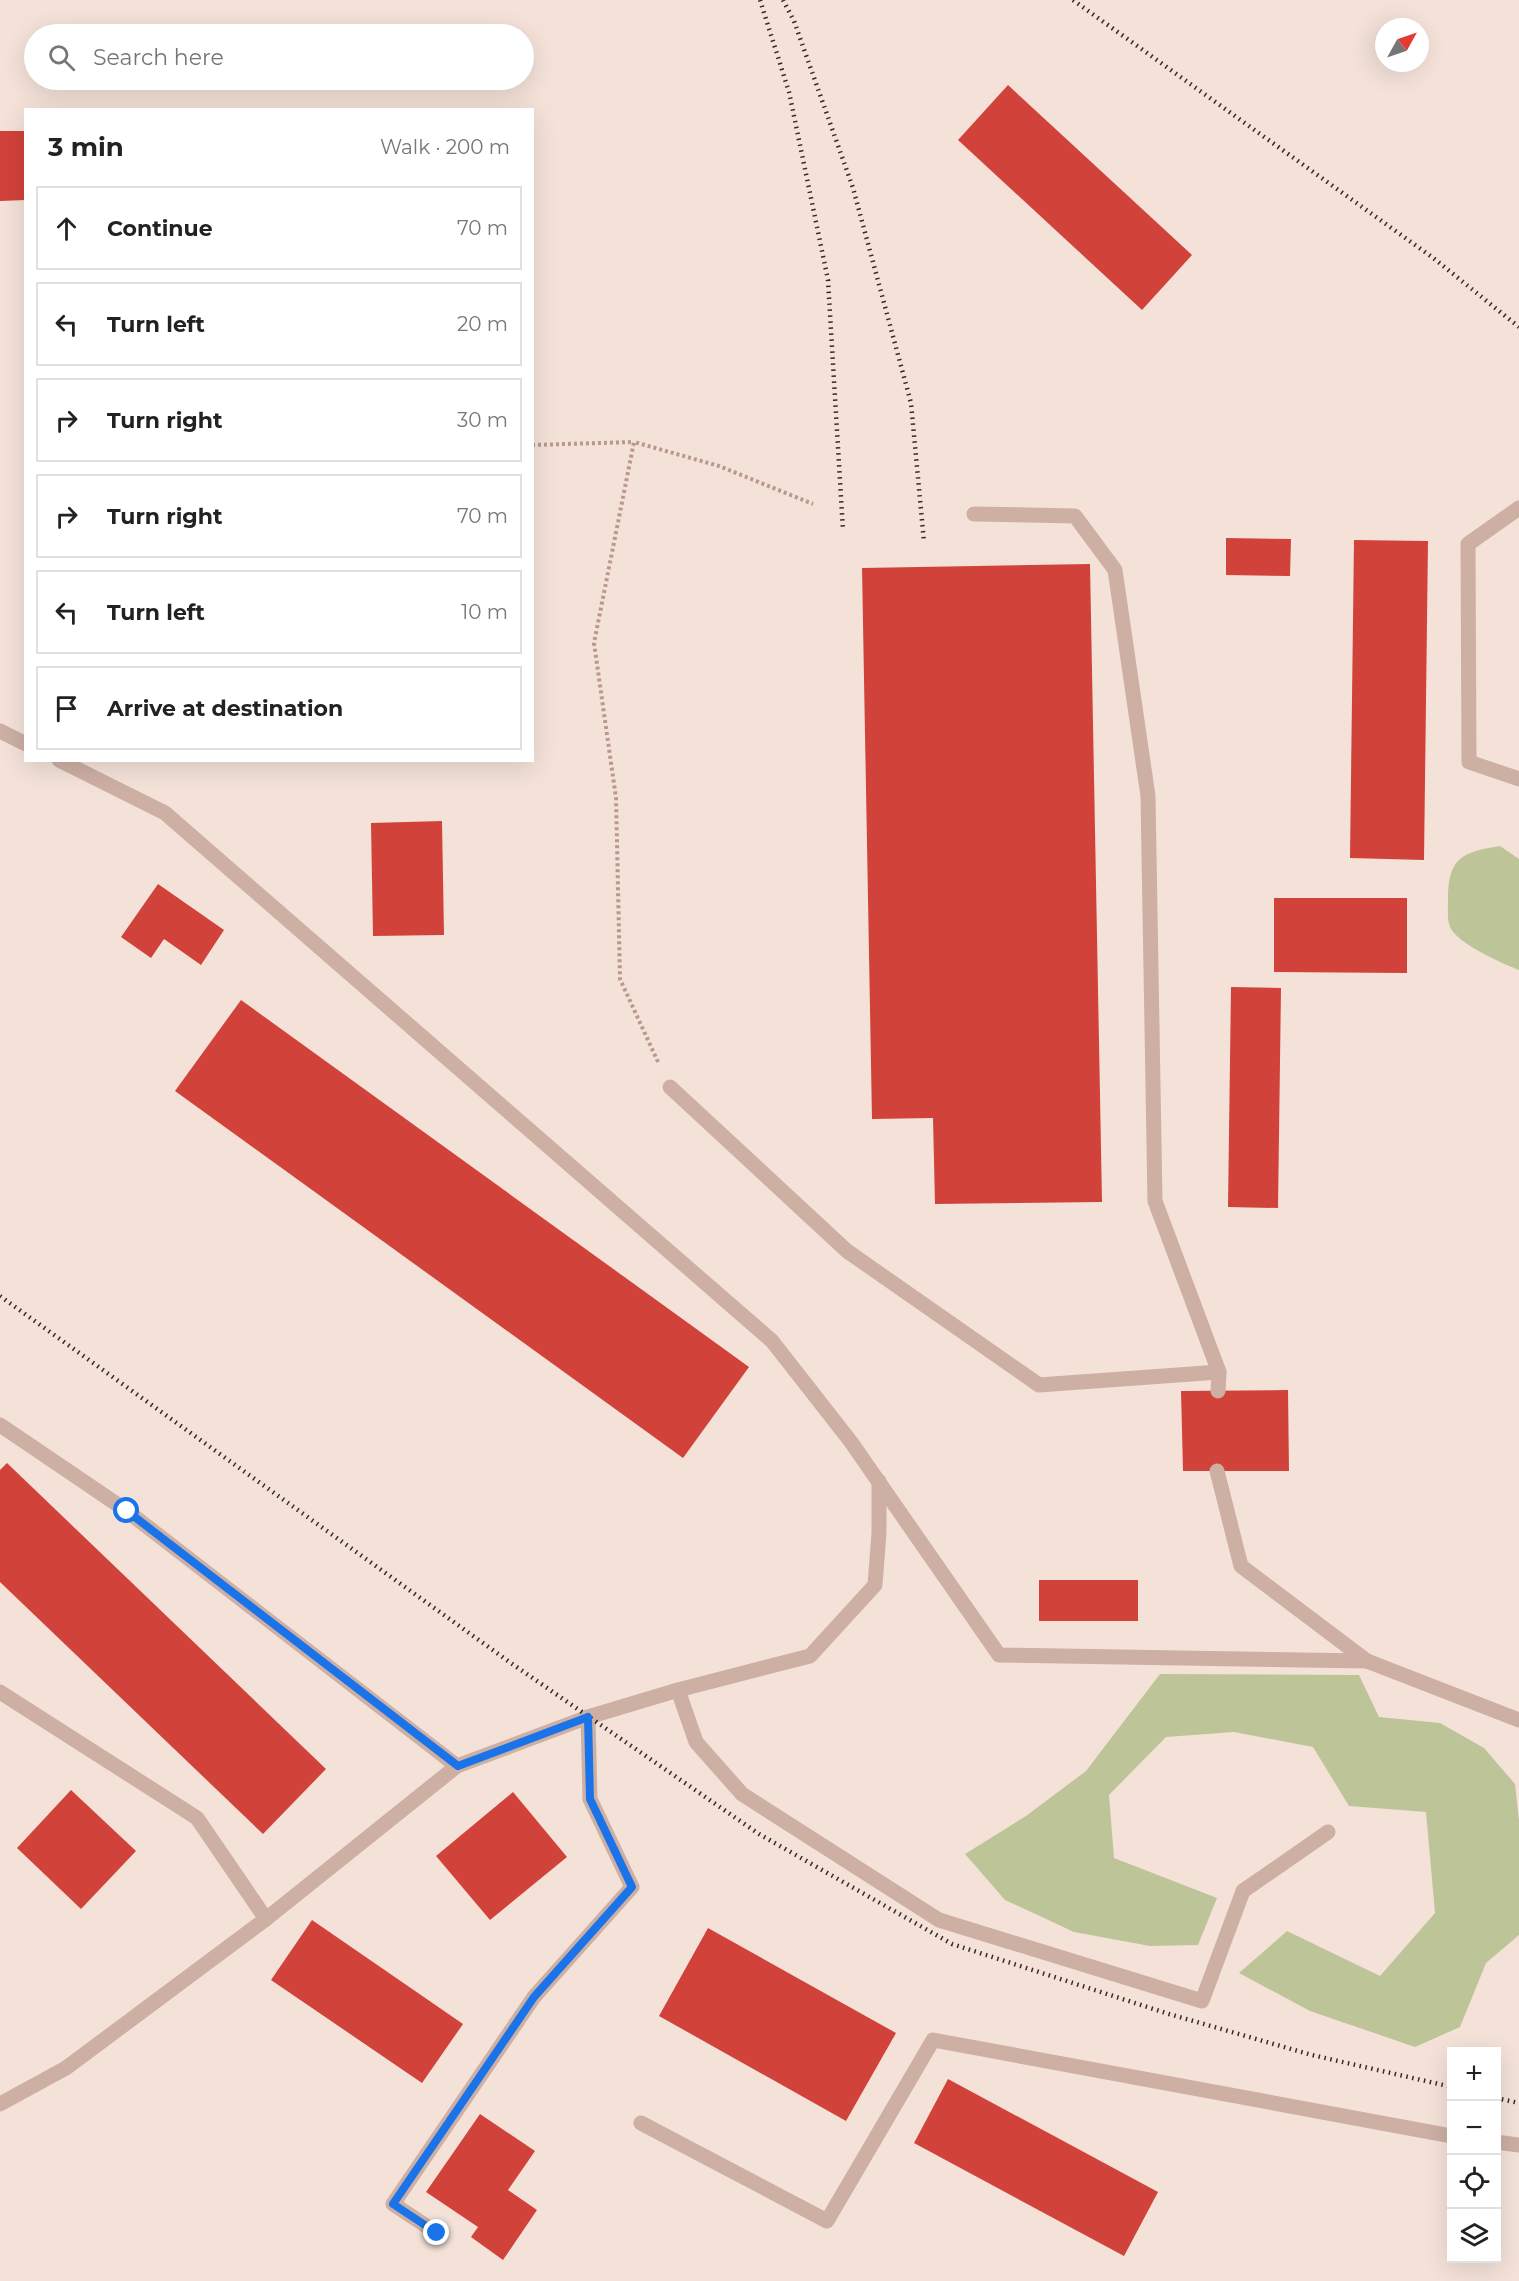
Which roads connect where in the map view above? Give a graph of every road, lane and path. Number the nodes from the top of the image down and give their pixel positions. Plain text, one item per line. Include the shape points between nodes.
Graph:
1 (634, 442) junction
2 (534, 445) edge
3 (813, 504) dead end
4 (1519, 508) edge
5 (974, 514) dead end
6 (0, 731) edge
7 (24, 743) edge
8 (63, 762) edge
9 (1519, 779) edge
10 (670, 1087) joint
11 (1219, 1372) junction
12 (1218, 1391) dead end
13 (0, 1425) edge
14 (1217, 1471) dead end
15 (879, 1481) junction
16 (1367, 1661) junction
17 (678, 1690) junction
18 (0, 1692) edge
19 (588, 1717) junction
20 (1519, 1720) edge
21 (458, 1766) junction
22 (1328, 1832) dead end
23 (266, 1918) junction
24 (0, 2103) edge
25 (641, 2123) dead end
26 (1447, 2135) edge
27 (1501, 2143) edge
28 (1519, 2145) edge
29 (437, 2233) dead end

1 - 2 path
1 - 3 path via 719,466
1 - 10 path via 594,643 616,798 620,979
4 - 9 lane via 1468,544 1469,762
5 - 11 lane via 1075,516 1115,570 1148,796 1155,1201
6 - 7 lane
8 - 15 lane via 165,813 772,1341
10 - 11 lane via 847,1251 1039,1385
11 - 12 lane
13 - 21 lane via 127,1511
14 - 16 lane via 1241,1566
15 - 16 lane via 999,1655
15 - 17 lane via 875,1585 810,1656
16 - 20 lane
17 - 19 lane
17 - 22 lane via 696,1742 742,1794 939,1920 1202,2001 1243,1891
18 - 23 lane via 197,1818
19 - 21 lane
19 - 29 lane via 590,1799 632,1887 534,1997 393,2204
21 - 23 lane
23 - 24 lane via 66,2068
25 - 26 lane via 828,2221 933,2040
27 - 28 lane

